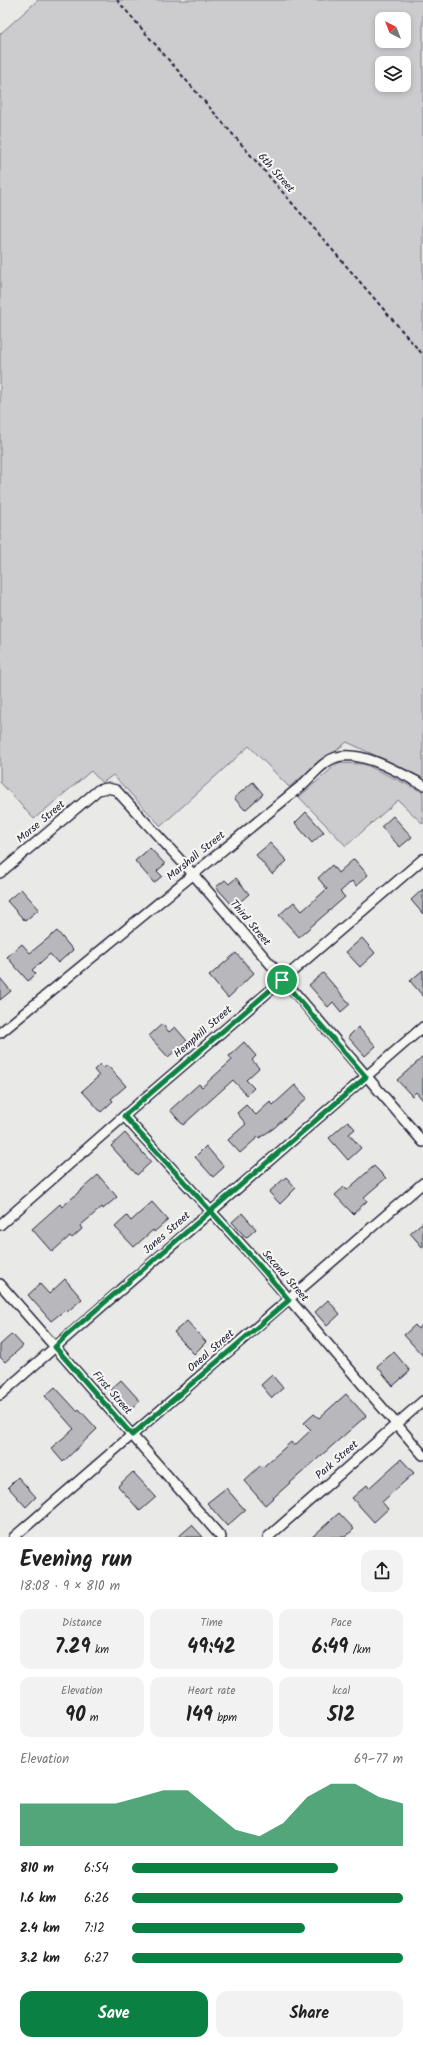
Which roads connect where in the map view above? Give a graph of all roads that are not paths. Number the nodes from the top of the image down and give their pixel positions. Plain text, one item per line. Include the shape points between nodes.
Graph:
1 (423, 785) edge
2 (98, 790) joint
3 (423, 859) edge
4 (0, 873) edge
5 (193, 874) junction
6 (282, 980) junction
7 (423, 1027) edge
8 (0, 1033) edge
9 (366, 1077) junction
10 (124, 1116) junction
11 (423, 1142) edge
12 (423, 1183) edge
13 (211, 1212) junction
14 (0, 1225) edge
15 (0, 1284) edge
16 (289, 1300) junction
17 (55, 1347) junction
18 (0, 1395) edge
19 (423, 1401) edge
20 (396, 1424) junction
21 (132, 1435) junction
22 (423, 1455) edge
23 (14, 1537) edge
24 (221, 1537) edge
25 (268, 1537) edge

1 - 5 street, Marshall Street via 368,759 355,756 336,757
2 - 4 street, Morse Street
2 - 5 street, Third Street via 111,788 121,794
3 - 6 street, Hemphill Street
5 - 6 street, Third Street
5 - 8 street, Marshall Street
6 - 9 street, Third Street
6 - 10 street, Hemphill Street
7 - 9 street, Jones Street
9 - 11 street, Third Street
9 - 13 street, Jones Street
10 - 13 street, Second Street
10 - 14 street, Hemphill Street
12 - 16 street, Oneal Street
13 - 16 street, Second Street
13 - 17 street, Jones Street
15 - 17 street, First Street
16 - 20 street, Second Street
16 - 21 street, Oneal Street
17 - 18 street, Jones Street
17 - 21 street, First Street
19 - 20 street, Park Street
20 - 22 street, Second Street
20 - 25 street, Park Street
21 - 23 street, Oneal Street
21 - 24 street, First Street

